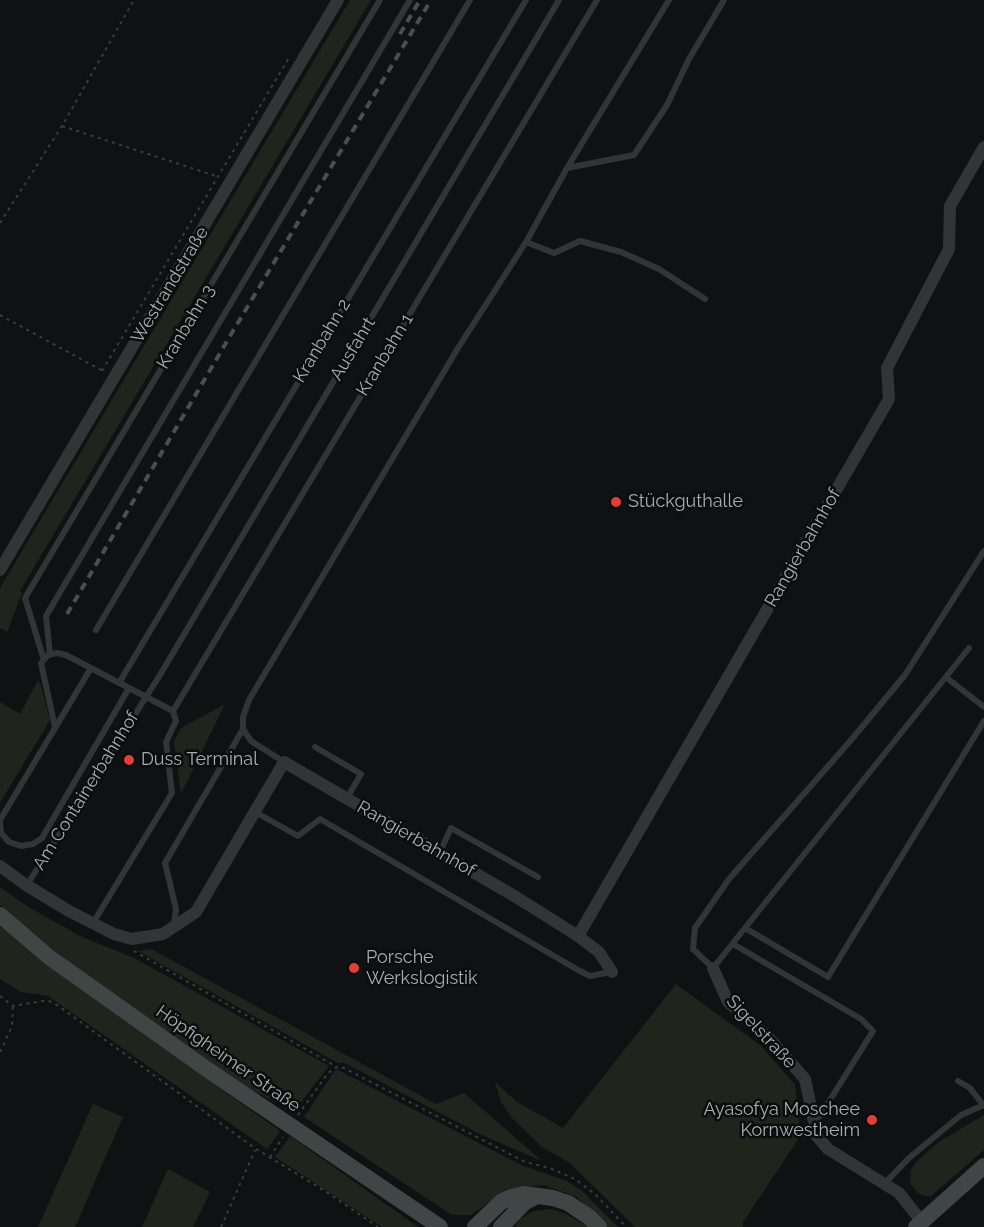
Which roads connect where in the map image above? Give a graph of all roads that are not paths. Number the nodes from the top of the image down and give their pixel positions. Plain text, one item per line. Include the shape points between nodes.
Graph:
1 (339, 0) edge
2 (380, 0) edge
3 (410, 0) edge
4 (470, 0) edge
5 (526, 0) edge
6 (559, 0) edge
7 (597, 0) edge
8 (669, 0) edge
9 (724, 0) edge
10 (984, 147) edge
11 (567, 168) junction
12 (526, 242) junction
13 (705, 299) dead end
14 (984, 551) edge
15 (0, 570) edge
16 (96, 630) dead end
17 (969, 648) dead end
18 (50, 654) junction
19 (44, 660) junction
20 (91, 668) junction
21 (946, 678) junction
22 (119, 683) junction
23 (129, 688) junction
24 (146, 697) junction
25 (984, 707) edge
26 (173, 711) junction
27 (984, 721) edge
28 (55, 727) junction
29 (243, 729) junction
30 (315, 747) dead end
31 (284, 762) junction
32 (347, 799) junction
33 (255, 812) junction
34 (440, 853) junction
35 (0, 866) edge
36 (538, 877) dead end
37 (26, 885) junction
38 (0, 915) edge
39 (93, 923) junction
40 (174, 928) junction
41 (745, 928) junction
42 (578, 936) junction
43 (733, 944) junction
44 (713, 968) junction
45 (612, 972) joint
46 (958, 1081) dead end
47 (984, 1105) edge
48 (815, 1125) junction
49 (984, 1166) edge
50 (885, 1183) junction
51 (538, 1195) junction
52 (919, 1225) edge
53 (440, 1227) edge
54 (475, 1227) edge
55 (501, 1227) edge
56 (600, 1227) edge

1 - 15 street, Westrandstraße
2 - 19 lane, Kranbahn 3 via 25,598
3 - 18 lane, Kranbahn 3 via 46,616
4 - 16 lane
5 - 22 lane, Kranbahn 2
6 - 24 lane, Ausfahrt
7 - 26 lane, Kranbahn 1
8 - 11 lane
9 - 11 lane via 667,105 634,155
10 - 42 street, Rangierbahnhof via 950,206 949,249 887,368 889,399
11 - 12 lane
12 - 13 lane via 554,253 580,241 621,252 659,269
12 - 29 lane via 458,348 249,700
14 - 44 lane via 905,675 729,879 695,928 693,949
17 - 21 lane
18 - 19 lane
18 - 20 lane via 66,655
19 - 28 lane, Kranbahn 3 via 42,673
20 - 22 lane
20 - 28 lane
21 - 25 lane
21 - 41 lane
22 - 23 lane
23 - 24 lane
23 - 28 lane via 42,837 21,846 9,842 1,833 0,820
24 - 26 lane
24 - 37 lane, Am Containerbahnhof
26 - 39 lane, Kranbahn 1 via 176,721 166,742 172,793
27 - 41 lane via 828,977
29 - 31 lane via 251,741
29 - 40 lane via 165,863 176,909
30 - 32 lane via 361,774
31 - 32 street, Rangierbahnhof
31 - 33 street, Am Containerbahnhof
32 - 34 street, Rangierbahnhof
33 - 40 street, Am Containerbahnhof via 196,912
33 - 45 lane via 298,836 320,819 578,970 590,976
34 - 36 lane via 451,828
34 - 42 street, Rangierbahnhof
35 - 37 street, Am Containerbahnhof
37 - 39 street, Am Containerbahnhof
38 - 53 main road, Höpfigheimer Straße via 49,957 208,1070
39 - 40 street, Am Containerbahnhof via 132,939 163,934
41 - 43 lane
42 - 45 street, Rangierbahnhof via 599,952
43 - 44 lane
43 - 48 lane via 861,1019 873,1030
44 - 48 street, Sigelstraße via 728,1002 768,1037 805,1079
46 - 47 lane
47 - 50 lane via 961,1115
48 - 50 street, Sigelstraße via 817,1136 828,1149
49 - 52 main road
50 - 52 street, Sigelstraße via 898,1193
51 - 54 main road via 511,1197 491,1209
51 - 55 main road via 525,1202
51 - 56 main road via 568,1203

